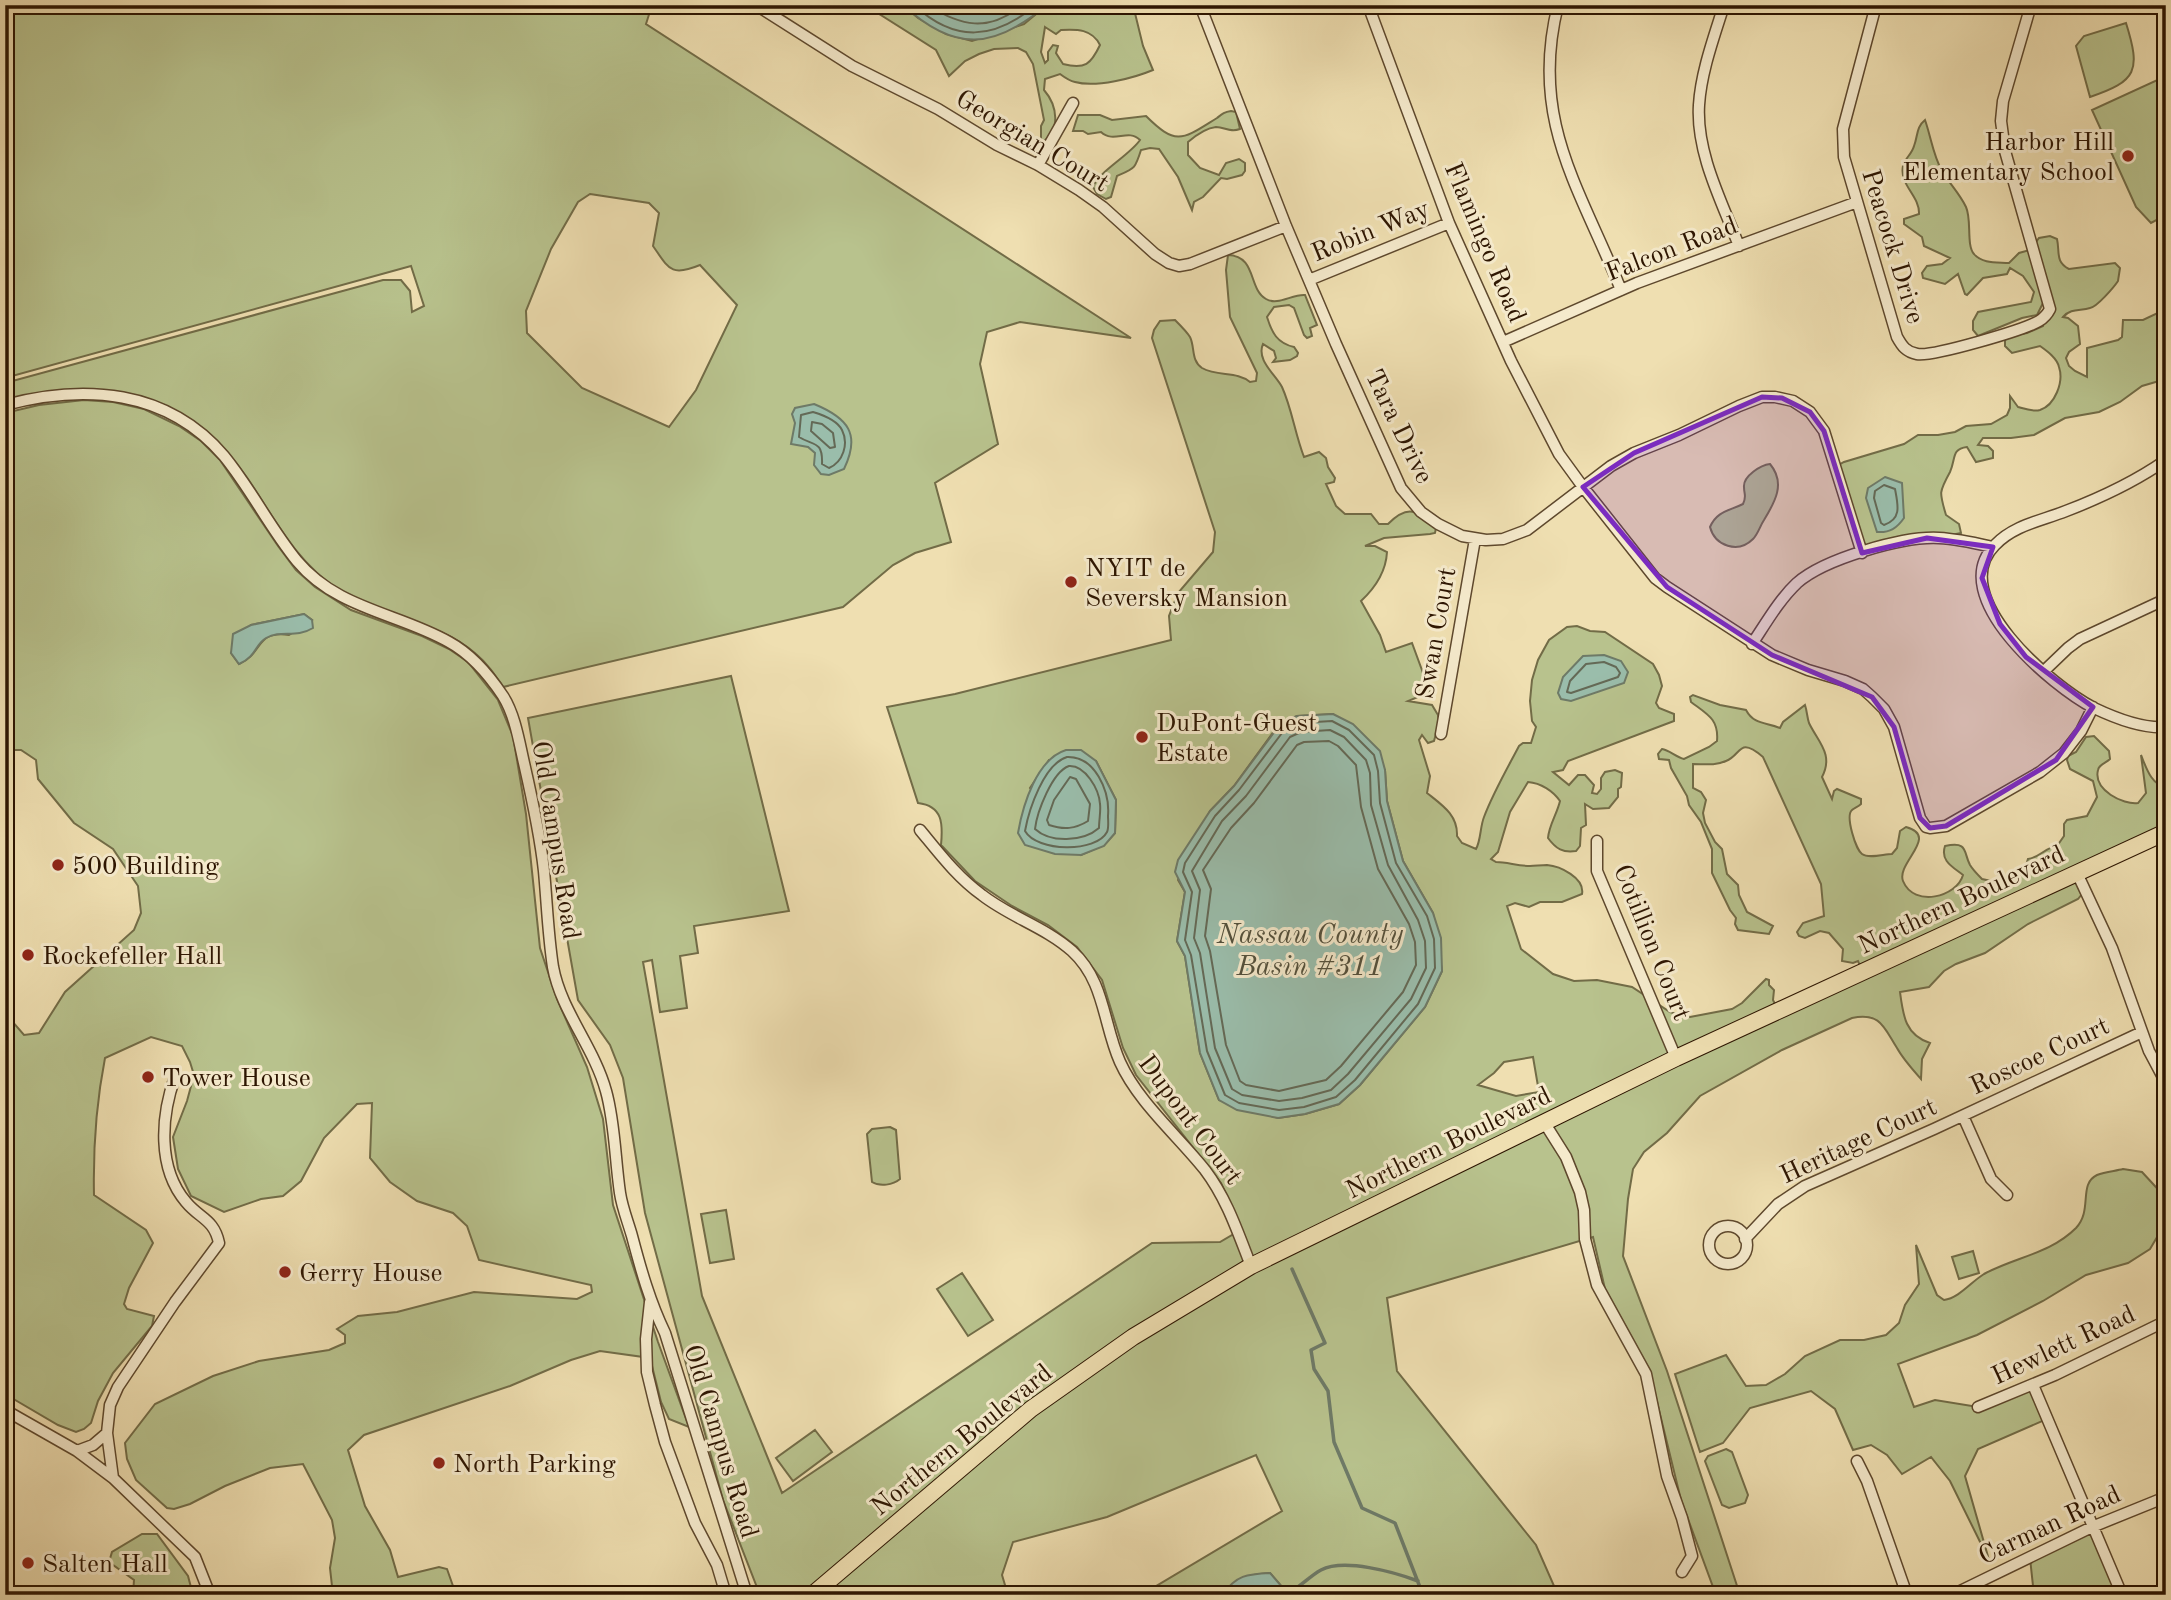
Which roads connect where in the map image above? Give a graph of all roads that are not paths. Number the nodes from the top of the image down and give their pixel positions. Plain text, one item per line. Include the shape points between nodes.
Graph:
1 (756, 5) edge
2 (1200, 5) edge
3 (1368, 5) edge
4 (1558, 5) edge
5 (1724, 5) edge
6 (1876, 5) edge
7 (2031, 5) edge
8 (1073, 103) dead end
9 (1038, 165) junction
10 (1857, 202) junction
11 (1449, 223) junction
12 (1286, 226) junction
13 (1739, 246) junction
14 (1309, 280) junction
15 (1621, 290) junction
16 (1503, 342) junction
17 (5, 405) edge
18 (2166, 460) edge
19 (1583, 487) junction
20 (1475, 540) junction
21 (1993, 547) junction
22 (1863, 553) junction
23 (2166, 599) edge
24 (1752, 644) junction
25 (2044, 671) junction
26 (2093, 707) junction
27 (2166, 727) edge
28 (1441, 734) dead end
29 (920, 830) dead end
30 (2166, 832) edge
31 (1597, 841) dead end
32 (2077, 873) junction
33 (2142, 1032) junction
34 (1676, 1058) junction
35 (175, 1077) dead end
36 (2166, 1083) edge
37 (1963, 1116) junction
38 (1544, 1122) junction
39 (2007, 1195) dead end
40 (1745, 1238) dead end
41 (1251, 1266) junction
42 (650, 1301) junction
43 (2166, 1321) edge
44 (2033, 1385) junction
45 (1978, 1407) dead end
46 (5, 1410) edge
47 (107, 1433) junction
48 (77, 1451) junction
49 (1857, 1461) dead end
50 (113, 1478) junction
51 (2166, 1497) edge
52 (2092, 1527) junction
53 (1682, 1572) dead end
54 (210, 1595) edge
55 (726, 1595) edge
56 (747, 1595) edge
57 (812, 1595) edge
58 (1907, 1595) edge
59 (1952, 1595) edge
60 (2122, 1595) edge

1 - 9 street, Georgian Court via 852,66
2 - 12 street, Tara Drive
3 - 11 street, Flamingo Road
4 - 15 street via 1549,52 1553,124
5 - 13 street via 1703,82 1700,118 1707,160
6 - 10 street, Peacock Drive via 1843,129 1844,157
7 - 10 street, Peacock Drive via 2001,121 2005,150 2049,300 2049,312 2043,319 1936,352 1920,355 1907,351 1897,337
8 - 9 street
9 - 12 street, Georgian Court via 1103,207 1169,264 1190,264
10 - 13 street, Falcon Road
11 - 14 street, Robin Way
11 - 16 street, Flamingo Road
12 - 14 street, Tara Drive
13 - 15 street, Falcon Road
14 - 20 street, Tara Drive via 1401,488 1429,518
15 - 16 street, Falcon Road
16 - 19 street, Flamingo Road via 1559,454
17 - 42 street, Old Campus Road via 85,393 112,394 167,411 223,454 283,543 315,578 354,605 451,643 485,672 505,698 533,801 554,972 606,1092 621,1198
18 - 21 street via 2090,501 2018,529
19 - 20 street, Tara Drive via 1527,530 1503,539
19 - 22 street, Tara Drive via 1634,453 1739,406 1762,397 1782,398 1810,412 1824,431
19 - 24 street, Flamingo Road via 1656,578
20 - 28 street, Swan Court
21 - 22 street via 1927,538
21 - 25 street via 1984,562 1984,593 2017,647
22 - 24 street via 1814,570 1800,580
23 - 25 street via 2080,639
24 - 26 street, Flamingo Road via 1788,663 1863,689 1884,709 1894,727 1920,818 1930,828 1958,821 2056,760
25 - 26 street
26 - 27 street via 2133,723
29 - 41 street, Dupont Court via 982,896 1050,935 1073,953 1096,982 1124,1070 1207,1172 1227,1206
30 - 32 main road, Northern Boulevard
31 - 34 street, Cotillion Court via 1597,871
32 - 33 street via 2112,948
32 - 34 main road, Northern Boulevard
33 - 36 street
33 - 37 street, Roscoe Court
34 - 38 main road, Northern Boulevard
35 - 47 street via 164,1117 167,1162 181,1195 216,1228 219,1243 118,1387 110,1405
37 - 39 street, Roscoe Court via 1992,1179
37 - 40 street, Heritage Court via 1805,1186 1778,1204
38 - 41 main road, Northern Boulevard
38 - 53 street via 1566,1157 1580,1192 1585,1239 1597,1285 1646,1374 1667,1476 1689,1539 1692,1556
41 - 57 main road, Northern Boulevard via 1133,1337 1031,1409
42 - 55 street, Old Campus Road via 647,1372 655,1405 686,1500
42 - 56 street, Old Campus Road via 665,1333
43 - 44 street, Hewlett Road
44 - 45 street, Hewlett Road
44 - 52 street
46 - 48 street
47 - 48 street via 93,1446
47 - 50 street
48 - 50 street
49 - 58 street
50 - 54 street via 195,1557
51 - 52 street, Carman Road
52 - 59 street, Carman Road
52 - 60 street

